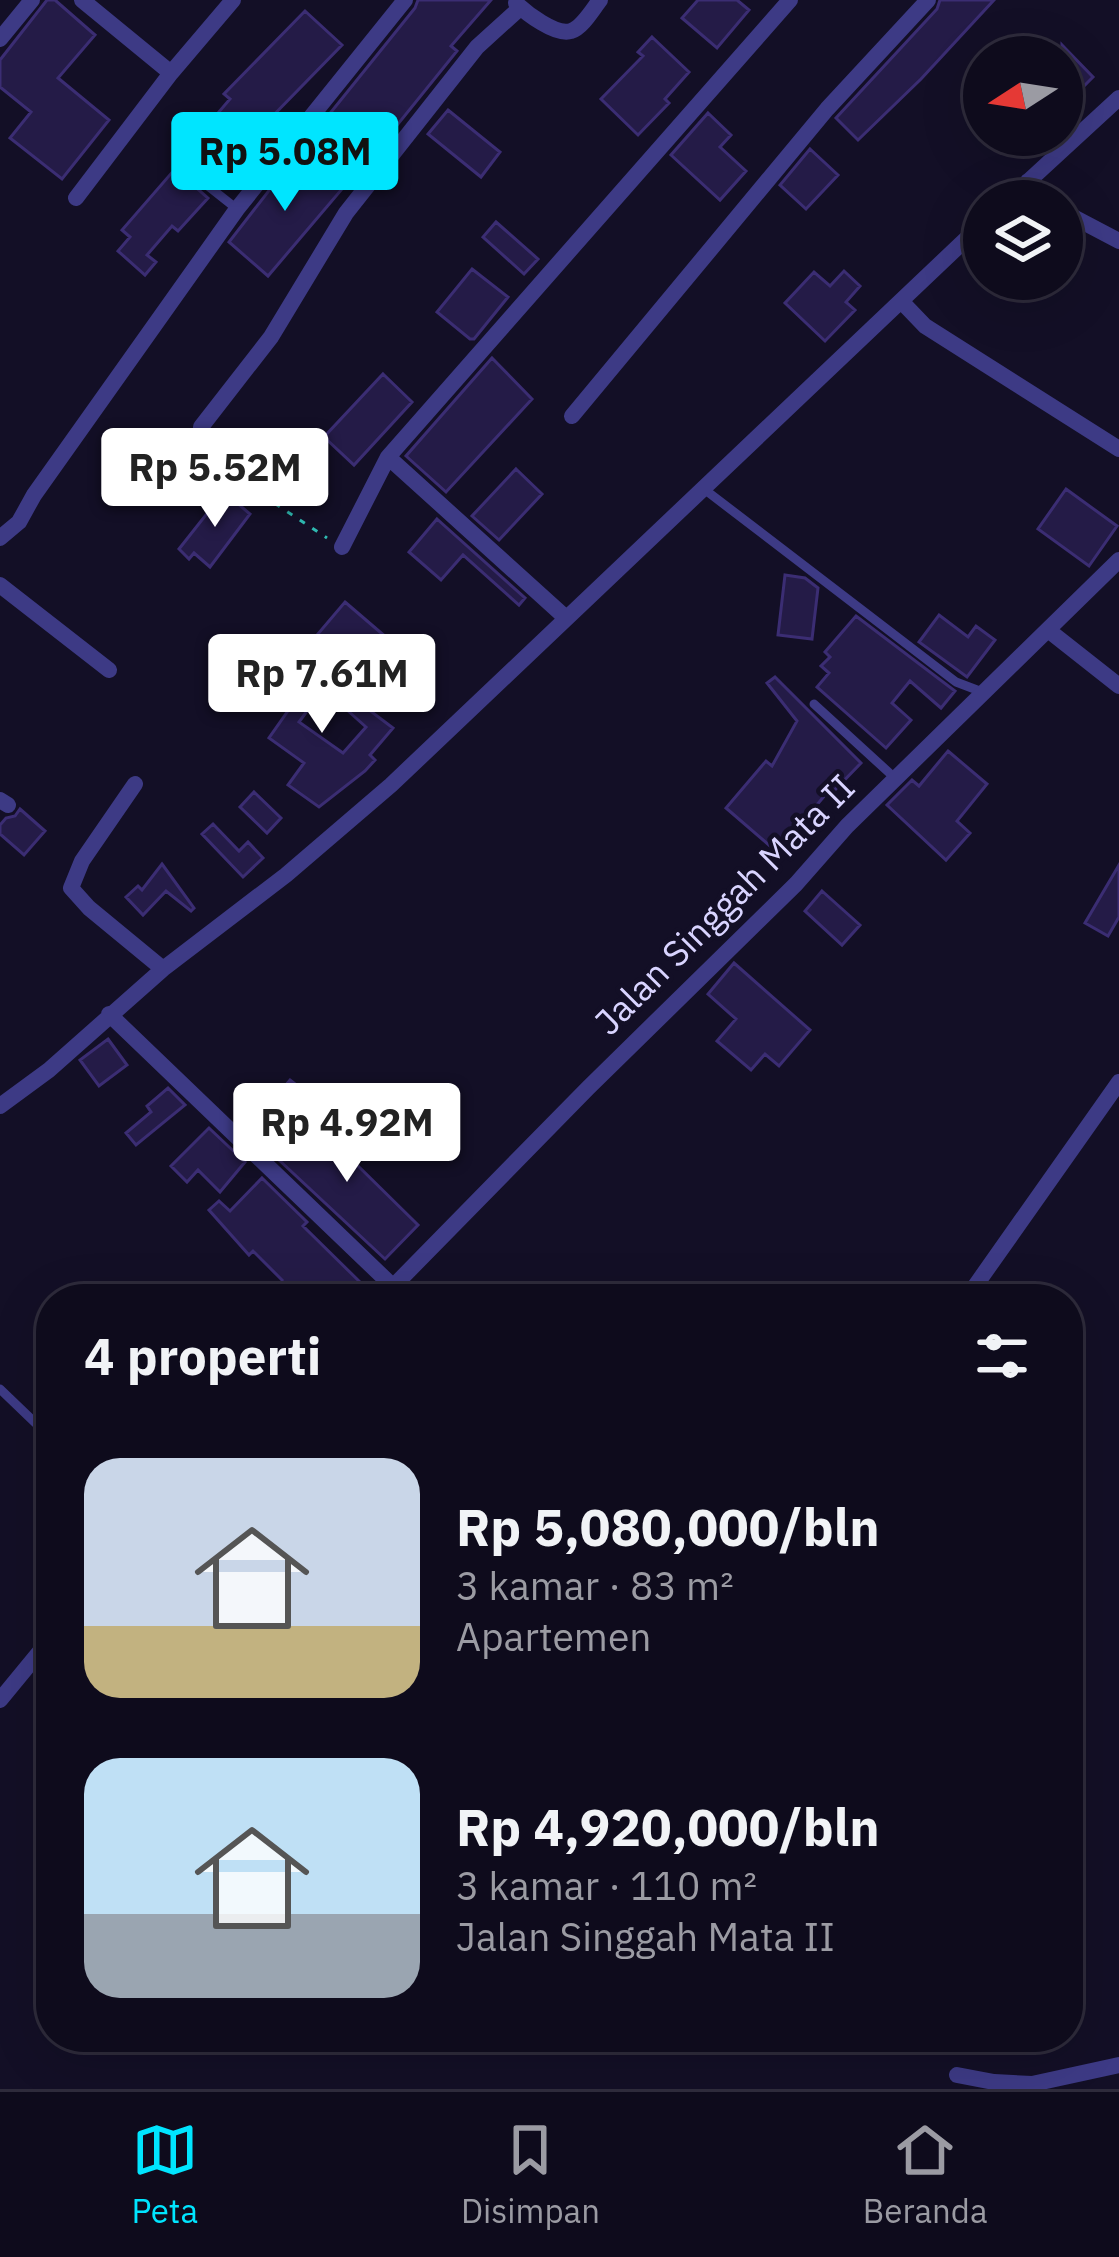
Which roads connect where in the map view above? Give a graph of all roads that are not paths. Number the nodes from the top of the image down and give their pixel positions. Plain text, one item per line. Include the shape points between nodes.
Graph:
1 (32, 0) edge
2 (82, 0) edge
3 (233, 0) edge
4 (405, 0) edge
5 (600, 0) edge
6 (790, 0) edge
7 (928, 0) edge
8 (517, 4) edge
9 (0, 39) edge
10 (170, 73) junction
11 (1119, 98) edge
12 (184, 167) dead end
13 (1049, 180) edge
14 (76, 198) dead end
15 (237, 209) junction
16 (1083, 222) edge
17 (1119, 242) edge
18 (963, 249) edge
19 (913, 314) junction
20 (572, 416) dead end
21 (201, 427) road end
22 (1119, 449) edge
23 (388, 457) junction
24 (704, 489) junction
25 (0, 538) edge
26 (341, 548) road end
27 (1119, 560) edge
28 (0, 585) edge
29 (566, 618) junction
30 (1048, 630) junction
31 (109, 670) dead end
32 (1119, 686) edge
33 (986, 693) junction
34 (814, 704) dead end
35 (896, 778) junction
36 (135, 784) dead end
37 (163, 969) junction
38 (116, 1022) junction
39 (1119, 1082) edge
40 (0, 1106) edge
41 (383, 1284) edge
42 (404, 1284) edge
43 (977, 1284) edge
44 (0, 1389) edge
45 (36, 1424) edge
46 (36, 1656) edge
47 (0, 1700) edge
48 (1119, 2066) edge
49 (957, 2075) dead end

1 - 9 street
2 - 10 street
3 - 10 street
4 - 15 street
5 - 8 street via 566,32
6 - 23 street
7 - 20 street
8 - 21 street via 346,213 271,337
10 - 14 street
11 - 13 street
12 - 15 lane
15 - 25 street via 19,522
16 - 17 street
18 - 19 street
19 - 22 street
19 - 24 street
23 - 26 street
23 - 29 street
24 - 29 street
24 - 33 lane via 956,682
27 - 30 street, Jalan Singgah Mata II
28 - 31 street
29 - 37 street via 391,785
30 - 32 street
30 - 33 street, Jalan Singgah Mata II
33 - 35 street, Jalan Singgah Mata II
34 - 35 lane
35 - 42 street, Jalan Singgah Mata II
36 - 37 street via 71,888
37 - 38 street
38 - 40 street
38 - 41 street
39 - 43 street
44 - 45 lane
46 - 47 street
48 - 49 street via 1032,2084

